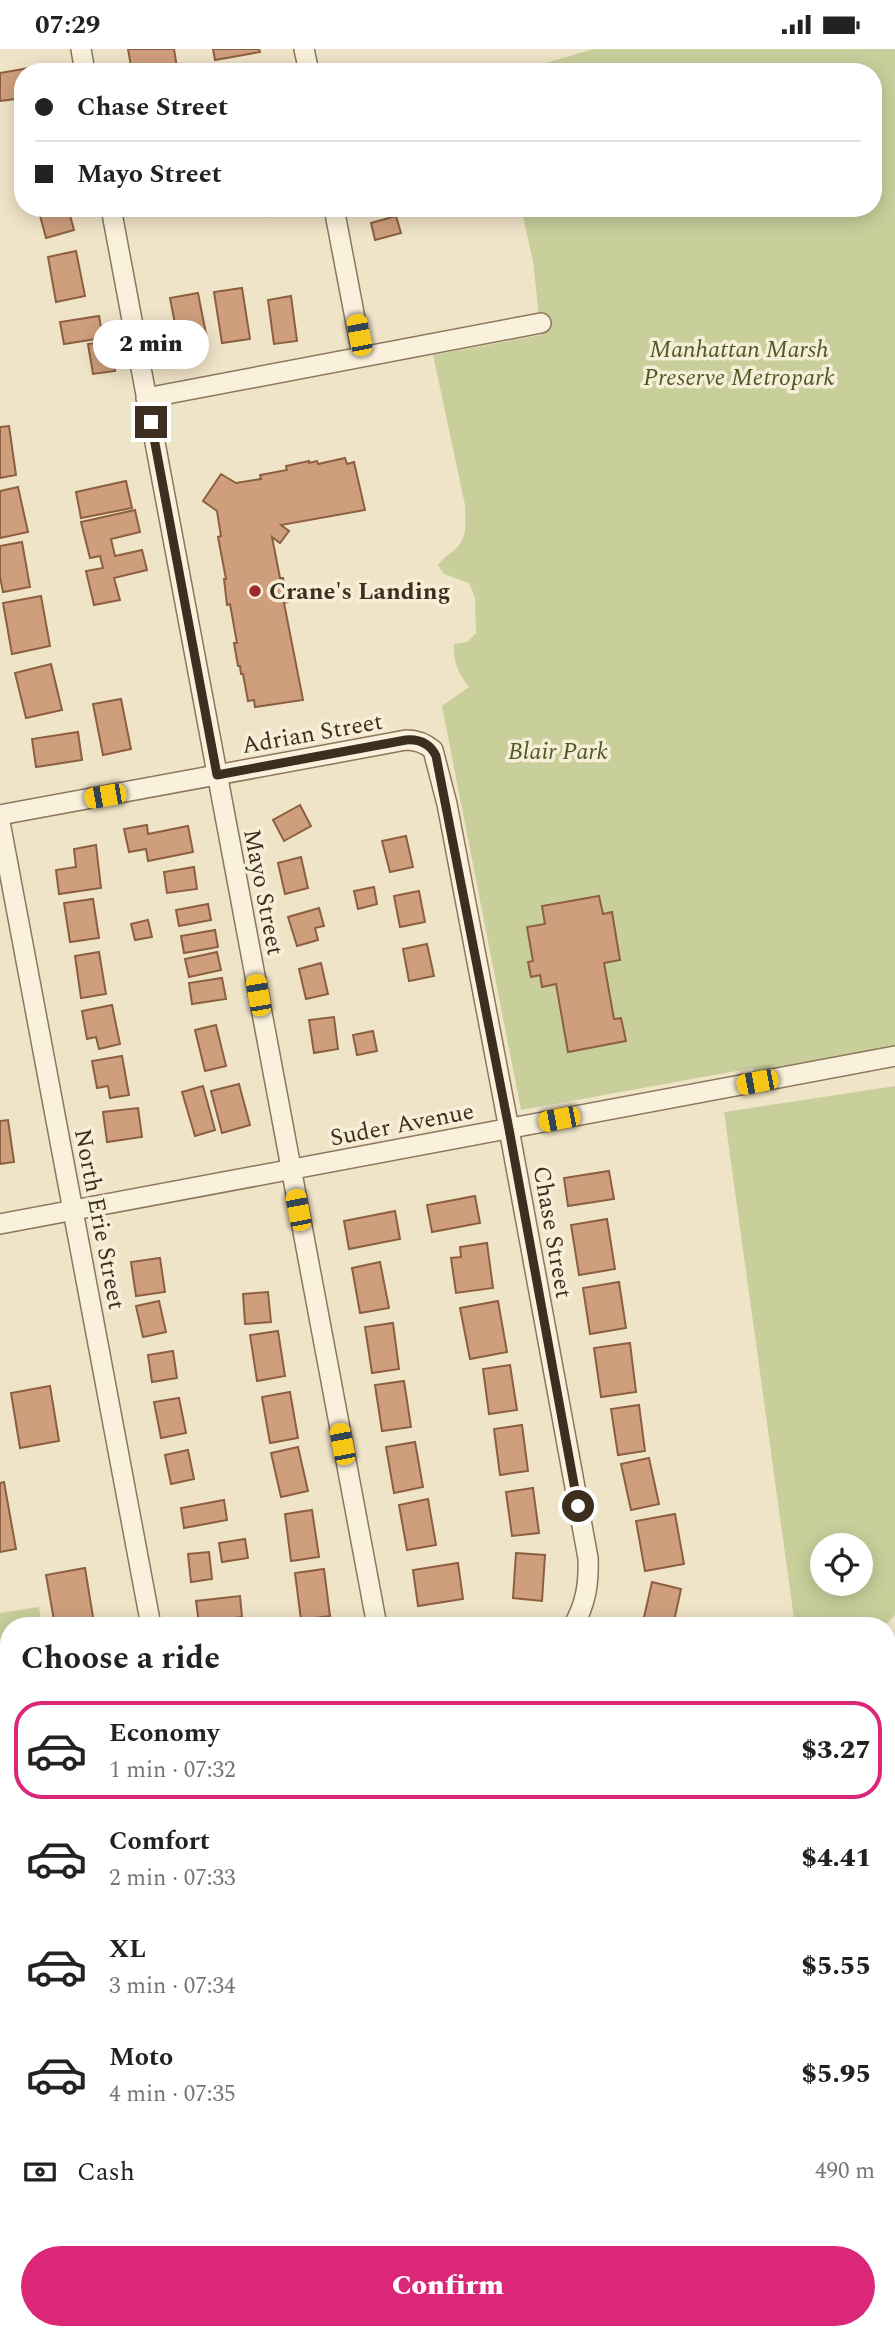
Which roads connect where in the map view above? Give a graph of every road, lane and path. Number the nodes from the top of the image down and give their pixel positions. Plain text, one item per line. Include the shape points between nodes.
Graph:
1 (113, 217) edge
2 (336, 217) edge
3 (541, 323) dead end
4 (362, 355) junction
5 (146, 397) junction
6 (426, 744) joint
7 (217, 775) junction
8 (0, 815) edge
9 (0, 822) edge
10 (895, 1056) edge
11 (509, 1129) junction
12 (290, 1170) junction
13 (74, 1210) junction
14 (0, 1224) edge
15 (149, 1617) edge
16 (375, 1617) edge
17 (578, 1617) edge

1 - 5 street, Mayo Street
2 - 4 street
3 - 4 street
4 - 5 street
5 - 7 street, Mayo Street
6 - 7 street, Adrian Street via 406,740
6 - 11 street, Chase Street via 436,756 447,804
7 - 8 street, Adrian Street
7 - 12 street, Mayo Street
9 - 13 street, North Erie Street
10 - 11 street, Suder Avenue
11 - 12 street, Suder Avenue
11 - 17 street, Chase Street via 588,1558 589,1582
12 - 13 street, Suder Avenue
12 - 16 street, Mayo Street
13 - 14 street, Suder Avenue
13 - 15 street, North Erie Street

